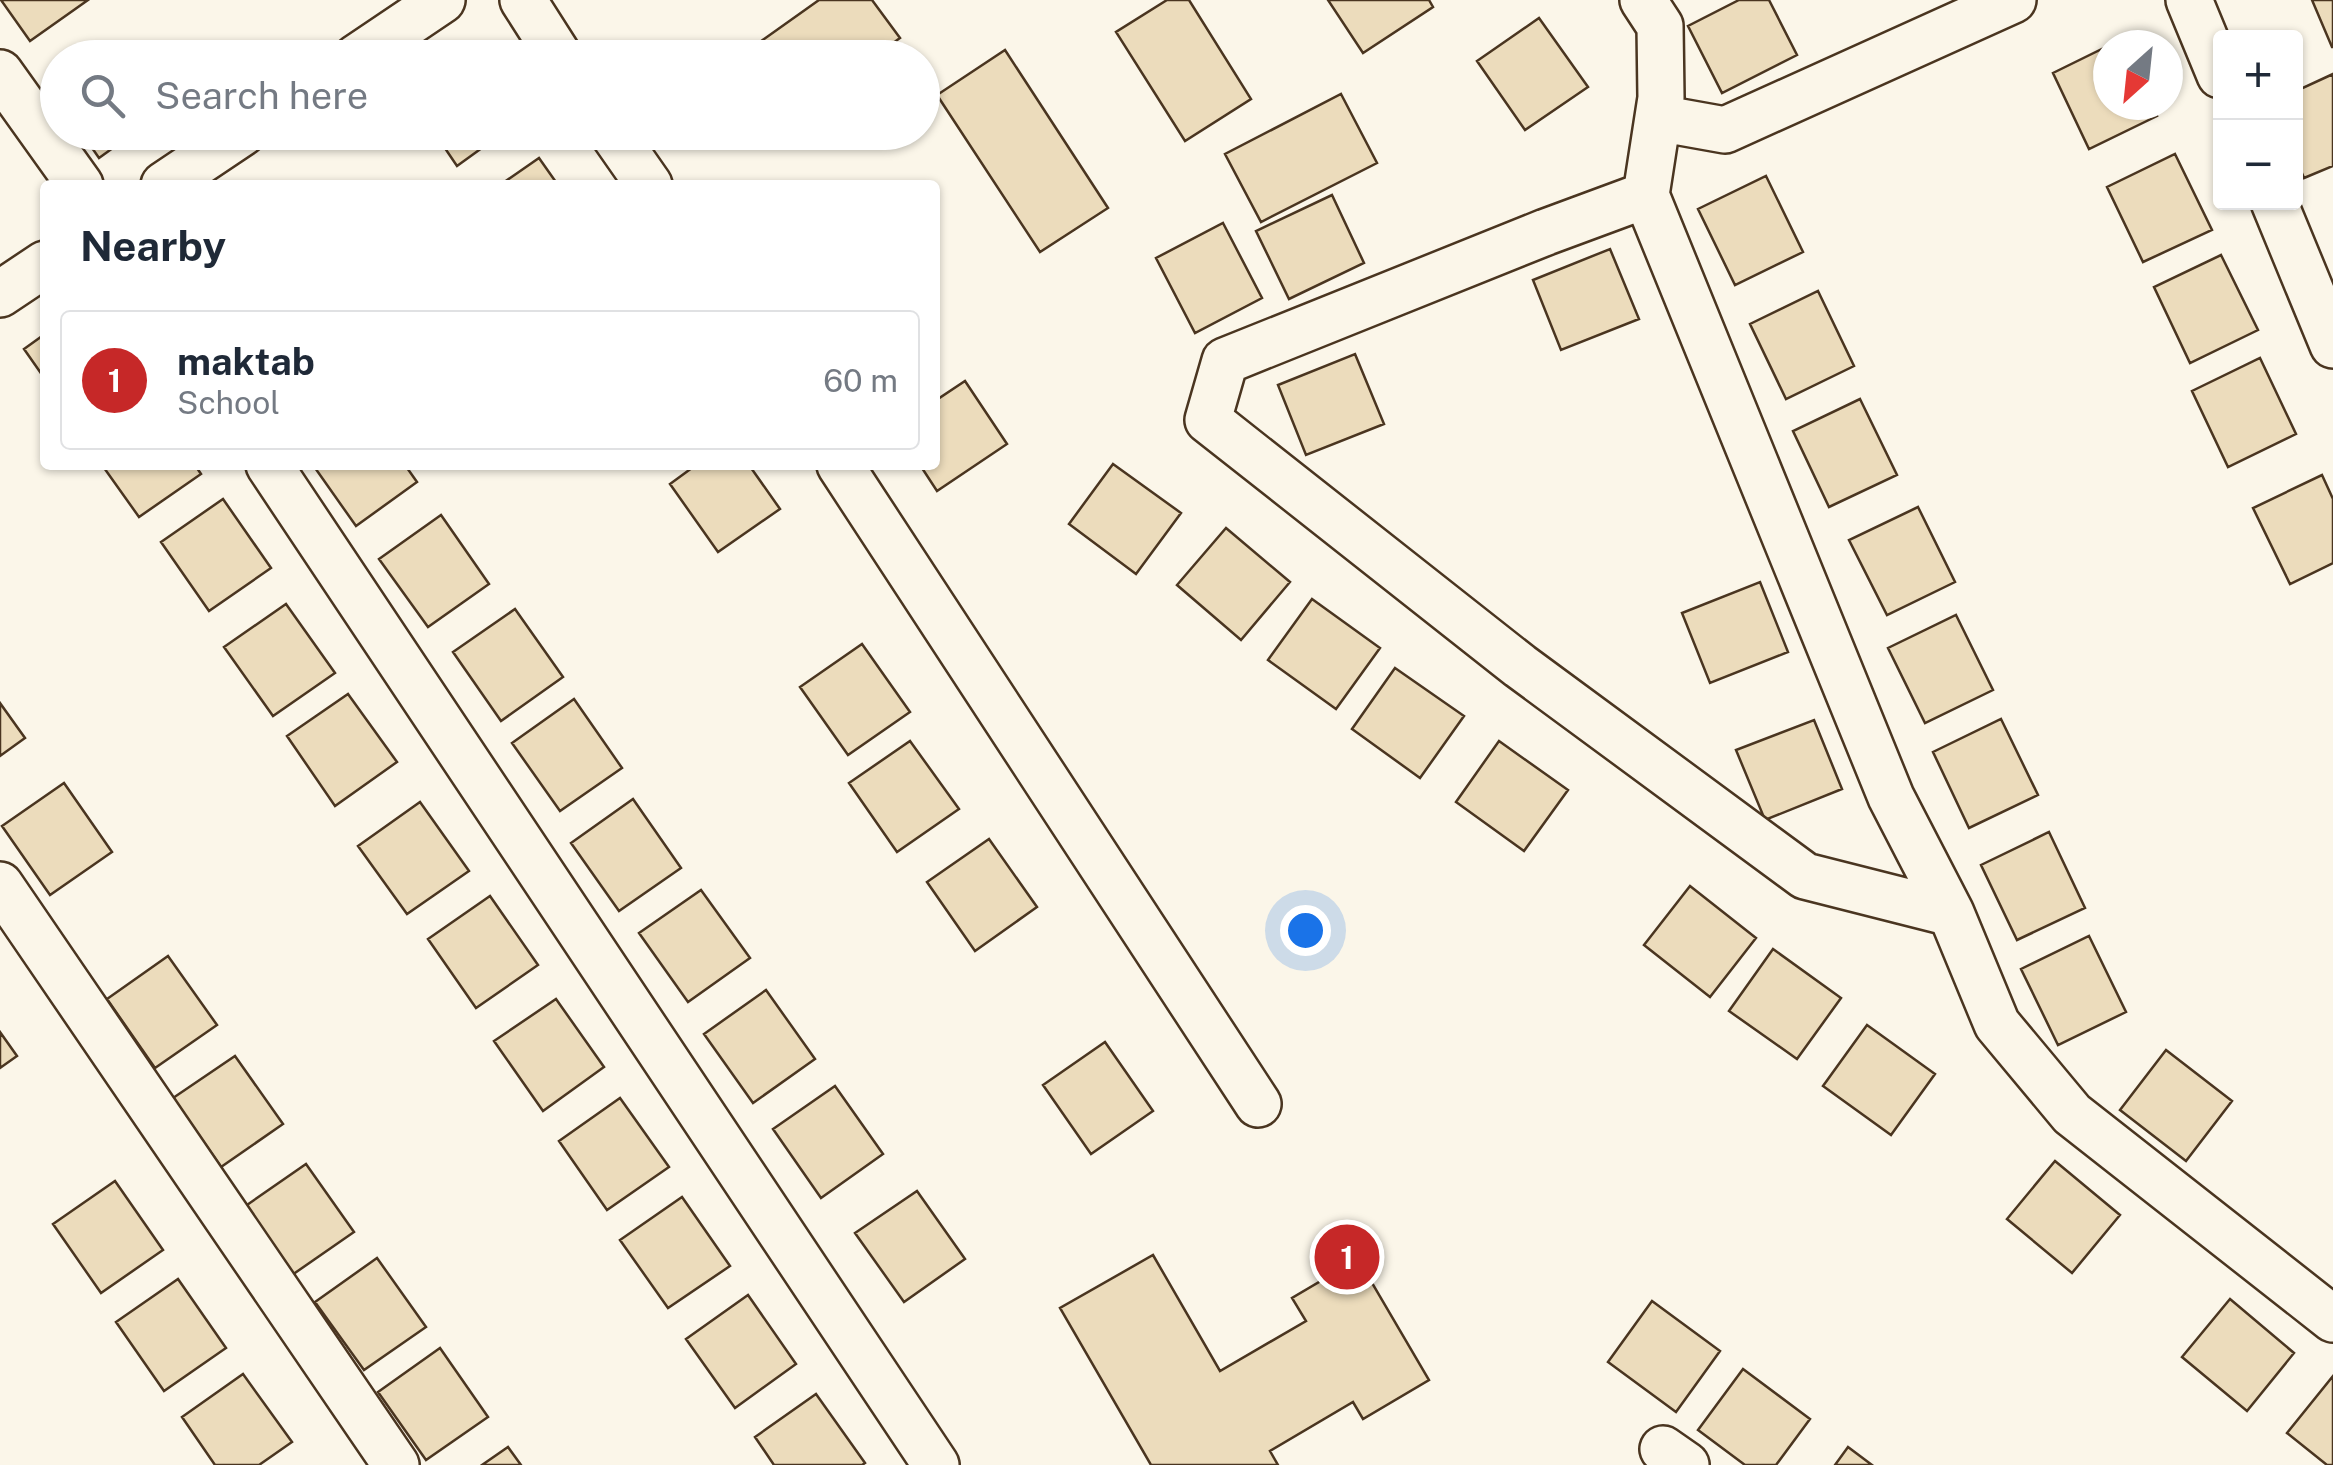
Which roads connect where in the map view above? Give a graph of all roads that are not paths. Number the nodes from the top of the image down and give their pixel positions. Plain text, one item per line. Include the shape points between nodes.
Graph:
1 (442, 0) edge
2 (523, 0) edge
3 (1643, 0) edge
4 (2013, 0) edge
5 (2189, 0) edge
6 (383, 40) edge
7 (549, 40) edge
8 (2213, 58) edge
9 (0, 73) edge
10 (1658, 118) junction
11 (40, 129) edge
12 (55, 150) edge
13 (216, 150) edge
14 (625, 150) edge
15 (76, 180) edge
16 (171, 180) edge
17 (646, 180) edge
18 (1646, 194) junction
19 (2277, 210) edge
20 (40, 267) edge
21 (0, 294) edge
22 (2333, 345) edge
23 (271, 470) edge
24 (843, 470) edge
25 (0, 884) edge
26 (1951, 913) junction
27 (1258, 1104) dead end
28 (2333, 1319) edge
29 (379, 1459) edge
30 (936, 1465) edge

1 - 6 street
2 - 7 street
3 - 10 street via 1660,26
4 - 10 street via 1724,130
5 - 8 street
9 - 11 street
10 - 18 street
12 - 15 street
13 - 16 street
14 - 17 street
18 - 26 street via 1890,797
18 - 26 street via 1226,361 1208,420 1520,666 1805,876
19 - 22 street
20 - 21 street
23 - 30 street
24 - 27 street
25 - 29 street
26 - 28 street via 1997,1024 2072,1114

